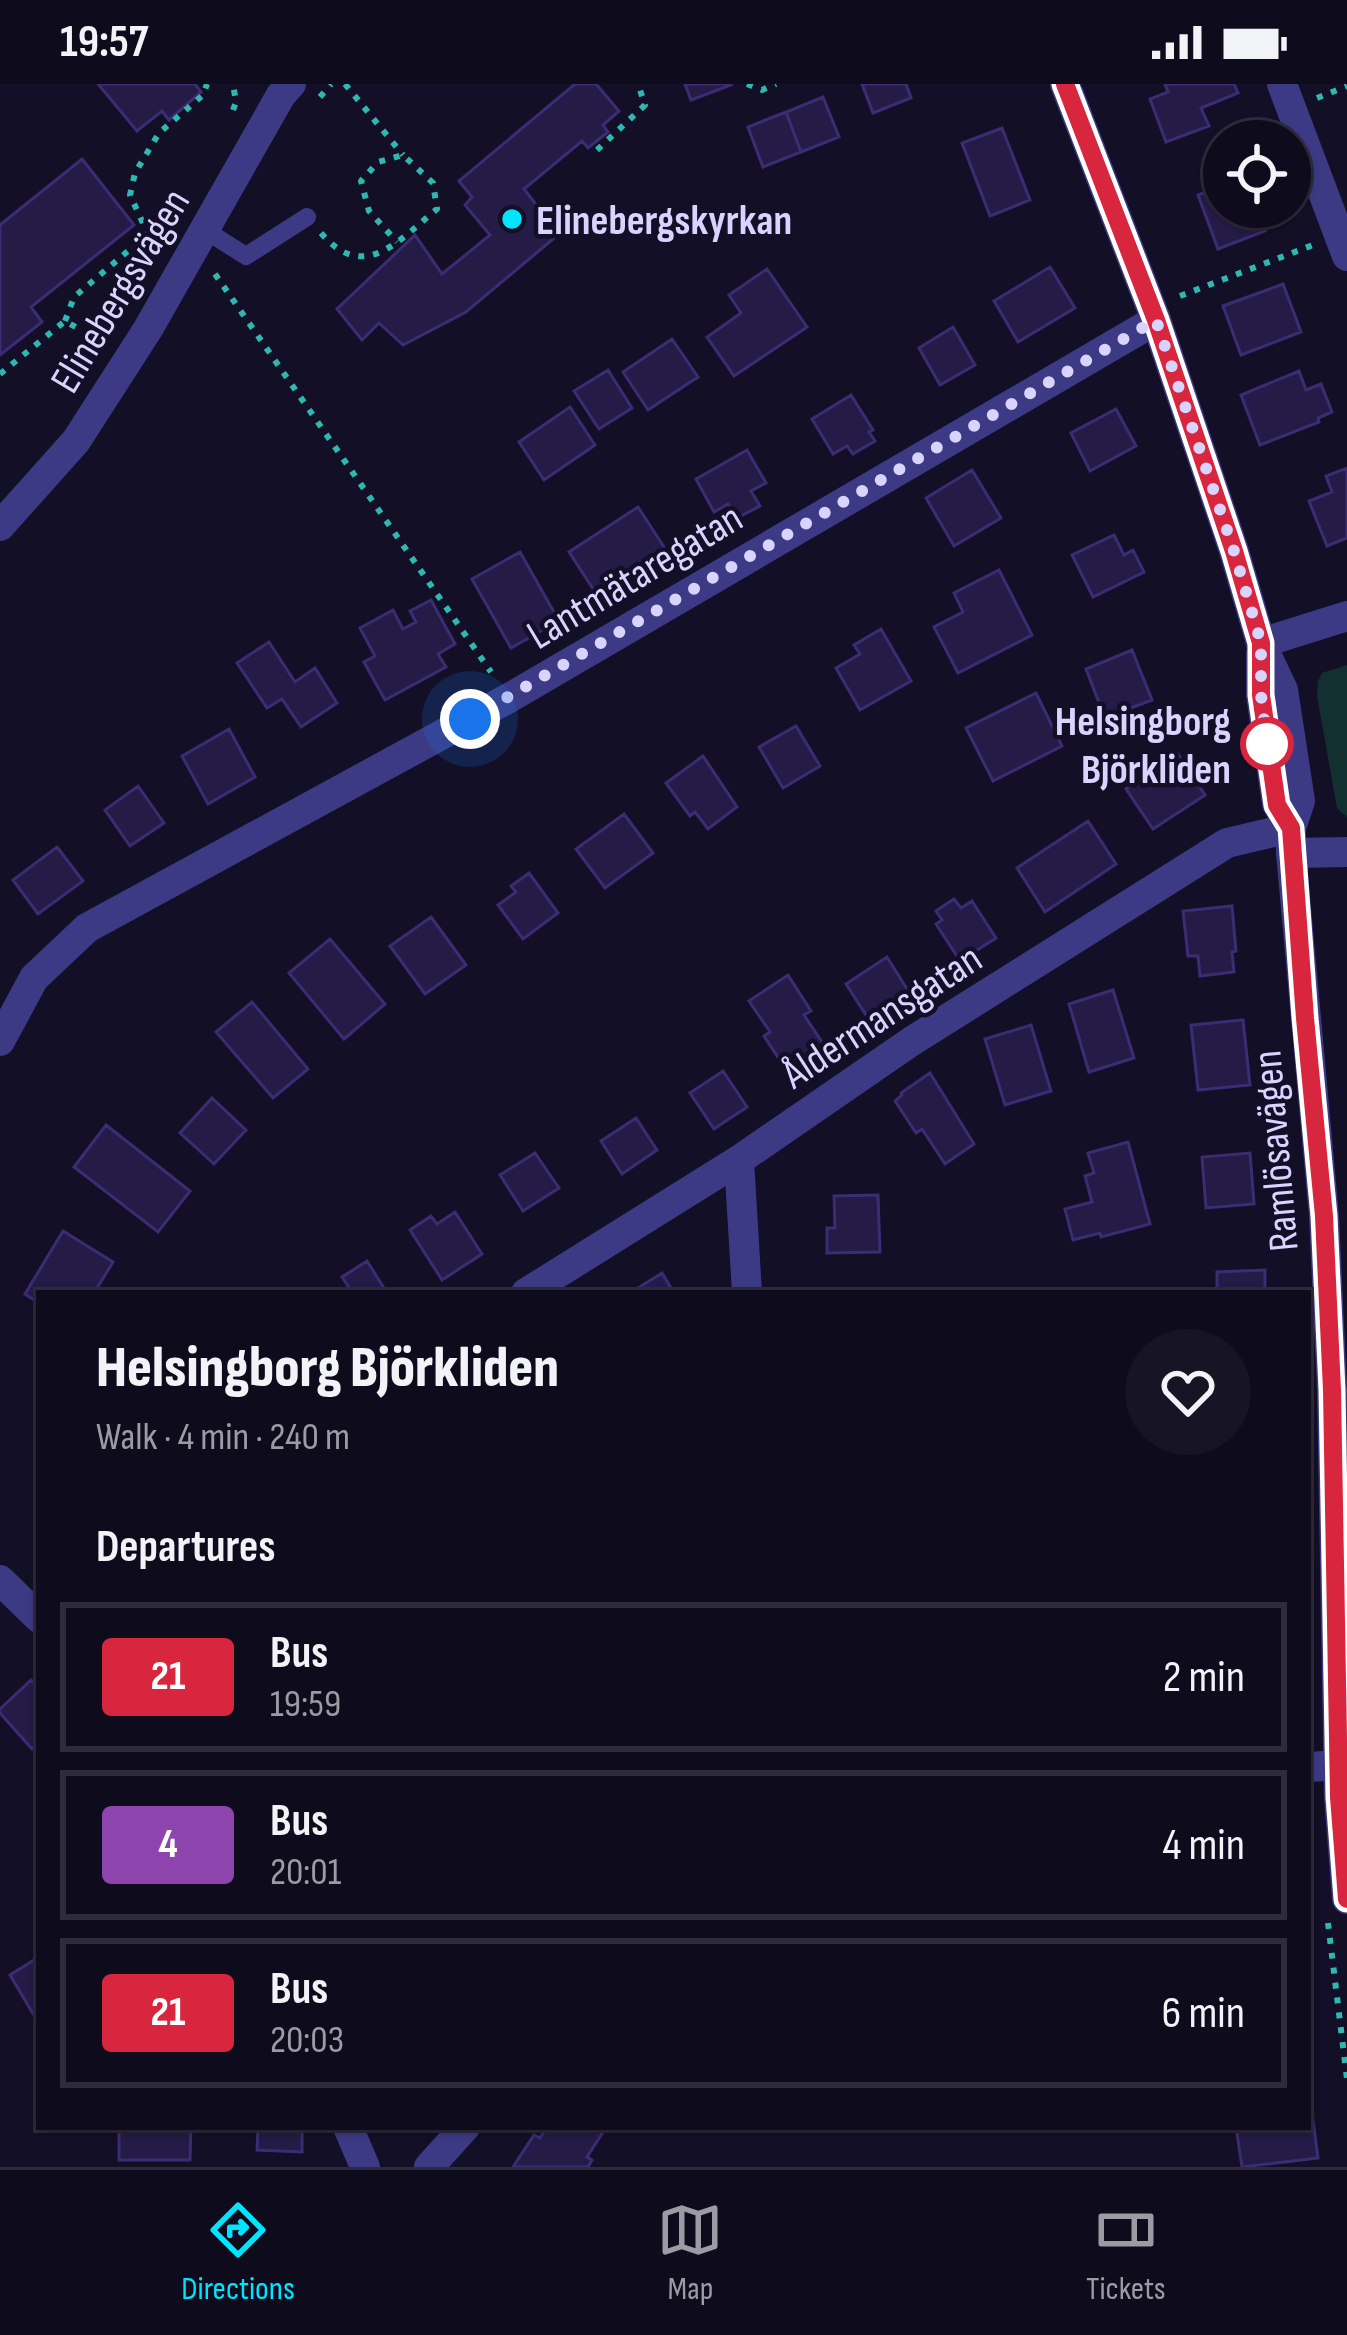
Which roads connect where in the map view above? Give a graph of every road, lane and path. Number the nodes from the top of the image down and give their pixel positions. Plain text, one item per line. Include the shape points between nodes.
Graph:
1 (207, 84) edge
2 (233, 84) edge
3 (345, 84) edge
4 (638, 84) edge
5 (747, 84) edge
6 (776, 84) edge
7 (1065, 84) edge
8 (1282, 84) edge
9 (281, 88) edge
10 (230, 119) dead end
11 (597, 149) dead end
12 (403, 154) junction
13 (307, 217) joint
14 (148, 234) junction
15 (163, 238) dead end
16 (201, 238) junction
17 (397, 242) junction
18 (1343, 245) edge
19 (1163, 309) junction
20 (65, 321) junction
21 (104, 343) dead end
22 (0, 374) edge
23 (0, 526) edge
24 (1347, 616) edge
25 (1261, 643) junction
26 (509, 698) junction
27 (1291, 840) junction
28 (1347, 852) edge
29 (0, 1041) edge
30 (739, 1160) junction
31 (531, 1290) edge
32 (747, 1290) edge
33 (0, 1580) edge
34 (36, 1615) edge
35 (1340, 1765) junction
36 (1311, 1767) edge
37 (1343, 1797) edge
38 (1347, 1899) edge
39 (349, 2130) edge
40 (462, 2130) edge
41 (365, 2167) edge
42 (429, 2167) edge

1 - 14 path via 159,133 135,172 130,196
2 - 10 path
3 - 12 path
4 - 11 path via 645,105
5 - 6 path
7 - 19 street, Ramlösavägen
8 - 18 street
9 - 16 street, Elinebergsvägen
12 - 17 path via 433,183 437,209
12 - 17 path via 378,162 361,181 369,211
13 - 16 lane via 246,256
13 - 17 path via 351,257 383,253
14 - 15 path
14 - 20 path via 74,297
16 - 23 street, Elinebergsvägen via 76,441
16 - 26 path
18 - 19 path
19 - 25 street, Ramlösavägen
19 - 26 street, Lantmätaregatan
20 - 21 path
20 - 22 path
24 - 25 street
25 - 27 street, Ramlösavägen via 1286,707 1300,801
26 - 29 street, Lantmätaregatan via 87,928 34,978
27 - 28 street, Åldermansgatan
27 - 30 street, Åldermansgatan via 1227,843
27 - 35 street, Ramlösavägen via 1324,1216
30 - 31 street, Åldermansgatan
30 - 32 street
33 - 34 street
35 - 36 street
35 - 37 street, Ramlösavägen
37 - 38 street, Ramlösavägen
39 - 41 street
40 - 42 street

